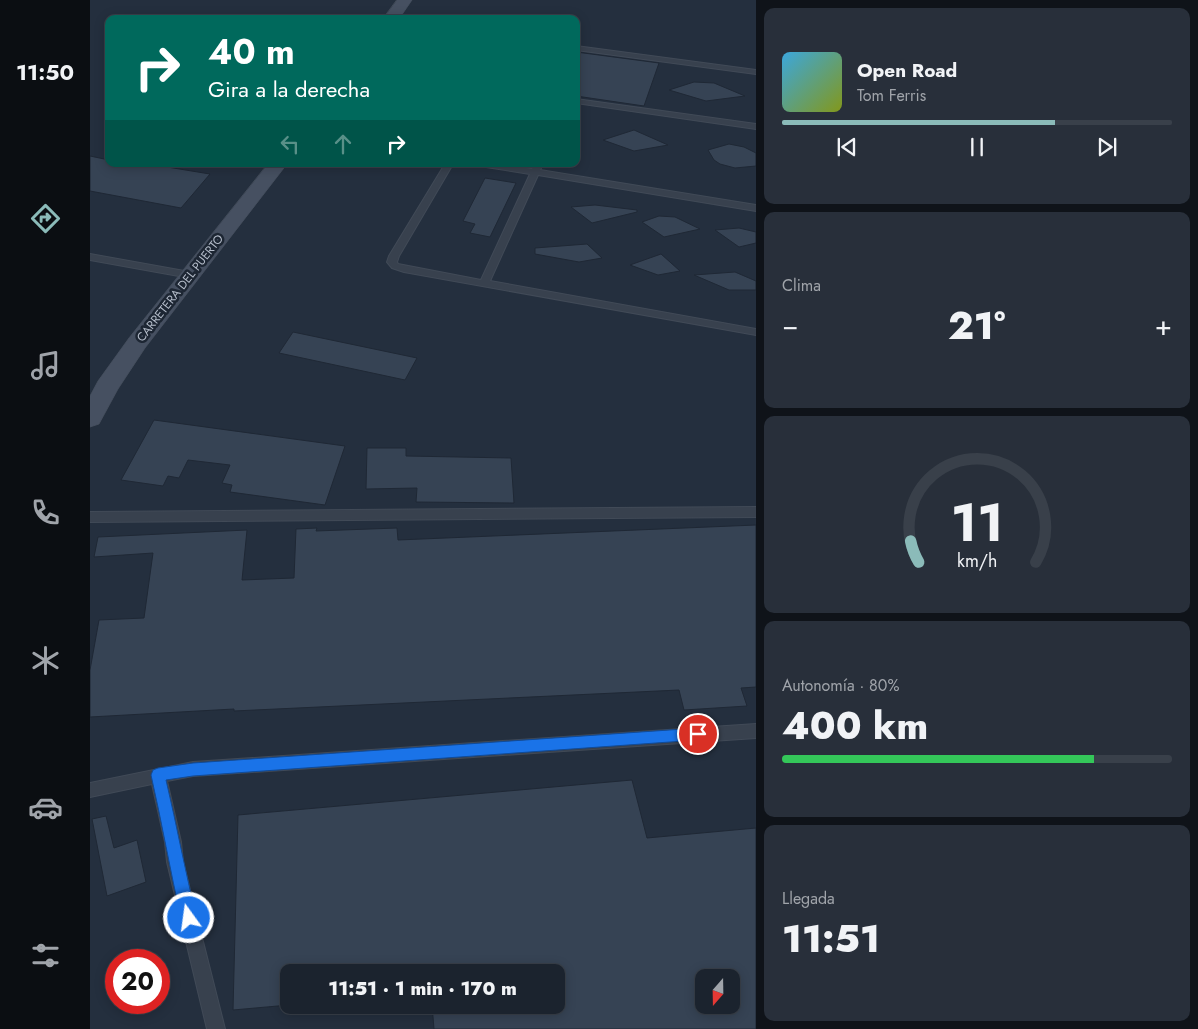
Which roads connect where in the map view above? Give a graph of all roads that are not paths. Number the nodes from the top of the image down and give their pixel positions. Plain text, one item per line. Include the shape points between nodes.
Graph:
1 (400, 0) edge
2 (405, 0) edge
3 (394, 15) edge
4 (580, 49) edge
5 (756, 72) edge
6 (580, 103) edge
7 (756, 127) edge
8 (276, 167) edge
9 (447, 167) edge
10 (524, 167) edge
11 (537, 168) edge
12 (756, 208) edge
13 (90, 257) edge
14 (190, 275) junction
15 (484, 283) junction
16 (756, 332) edge
17 (90, 418) edge
18 (756, 512) edge
19 (90, 517) edge
20 (756, 731) edge
21 (158, 775) junction
22 (90, 790) edge
23 (216, 1029) edge

1 - 2 lane
2 - 3 main road
4 - 5 lane
6 - 7 lane
8 - 14 main road, CARRETERA DEL PUERTO
9 - 15 lane via 392,262 404,269
10 - 11 lane
11 - 12 lane
11 - 15 lane
13 - 14 lane
14 - 17 main road, CARRETERA DEL PUERTO via 136,343
15 - 16 lane
18 - 19 lane
20 - 21 lane via 202,768
21 - 22 lane
21 - 23 lane via 175,862

